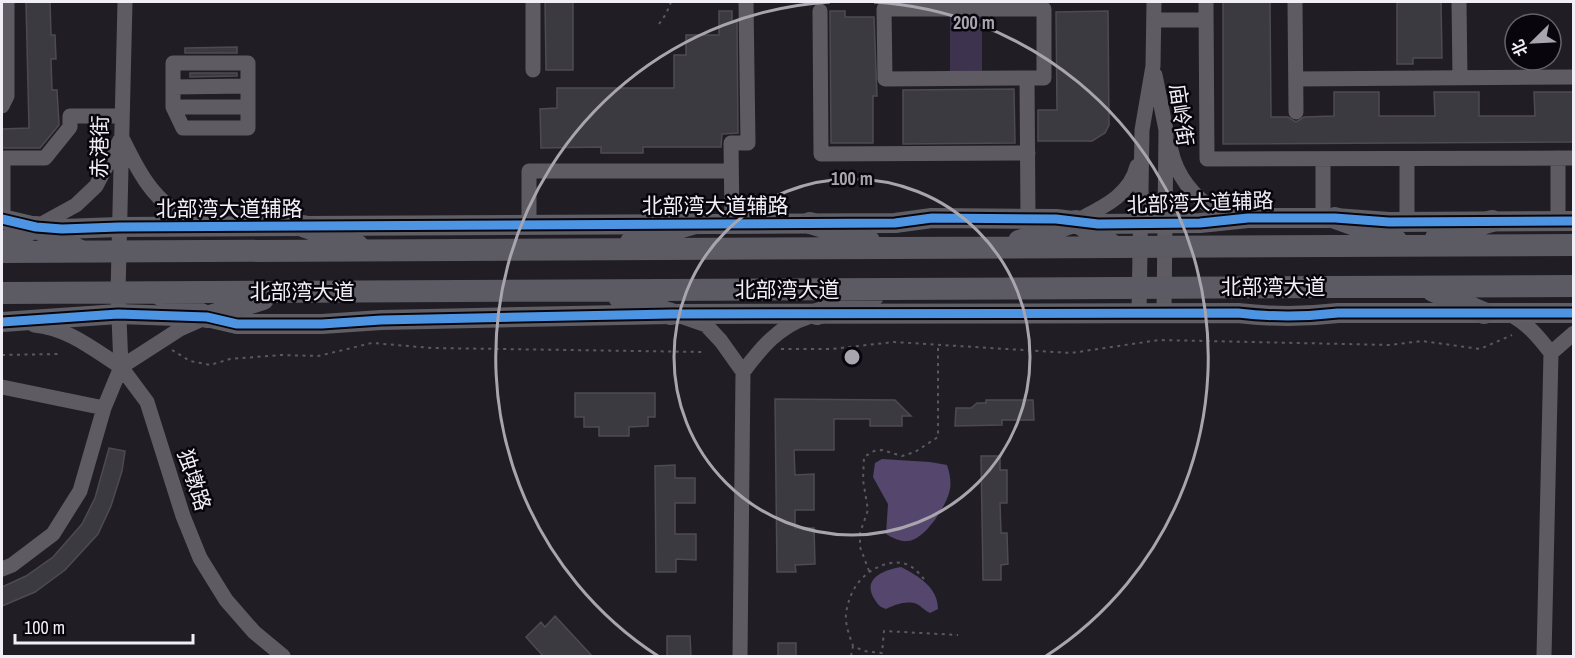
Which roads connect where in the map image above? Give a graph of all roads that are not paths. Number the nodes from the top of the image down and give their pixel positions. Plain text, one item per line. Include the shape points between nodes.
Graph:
1 (7, 2) edge
2 (125, 2) edge
3 (533, 2) edge
4 (746, 2) edge
5 (1154, 2) edge
6 (1206, 2) edge
7 (1295, 2) edge
8 (1459, 2) edge
9 (820, 11) dead end
10 (1154, 20) junction
11 (1206, 20) junction
12 (1153, 66) junction
13 (533, 70) dead end
14 (1574, 77) edge
15 (1027, 78) junction
16 (1460, 78) junction
17 (1296, 79) junction
18 (248, 86) junction
19 (173, 87) junction
20 (2, 105) edge
21 (1296, 112) dead end
22 (122, 116) junction
23 (1142, 130) junction
24 (1167, 130) junction
25 (121, 137) junction
26 (1028, 153) junction
27 (2, 158) edge
28 (1566, 158) edge
29 (1323, 159) junction
30 (1407, 159) junction
31 (731, 171) junction
32 (1248, 218) junction
33 (1329, 218) junction
34 (2, 219) edge
35 (1028, 219) junction
36 (1076, 221) junction
37 (1492, 221) junction
38 (1566, 221) edge
39 (1407, 222) junction
40 (810, 223) junction
41 (693, 224) junction
42 (732, 224) junction
43 (1140, 224) junction
44 (1165, 224) junction
45 (529, 225) junction
46 (303, 226) junction
47 (36, 227) junction
48 (119, 227) junction
49 (213, 227) junction
50 (2, 243) edge
51 (1574, 245) edge
52 (1411, 246) junction
53 (1115, 247) junction
54 (1140, 247) junction
55 (1164, 247) junction
56 (891, 248) junction
57 (1001, 248) junction
58 (604, 250) junction
59 (373, 251) junction
60 (2, 252) edge
61 (81, 252) junction
62 (118, 252) junction
63 (1423, 286) junction
64 (1574, 286) edge
65 (1139, 288) junction
66 (1164, 288) junction
67 (893, 289) junction
68 (598, 291) junction
69 (285, 292) junction
70 (2, 293) edge
71 (157, 293) junction
72 (118, 303) junction
73 (1139, 313) junction
74 (1164, 313) junction
75 (1484, 313) junction
76 (1508, 313) junction
77 (1574, 313) edge
78 (671, 314) junction
79 (817, 314) junction
80 (207, 318) junction
81 (2, 322) edge
82 (1574, 333) edge
83 (1551, 353) junction
84 (121, 367) junction
85 (743, 372) junction
86 (2, 387) edge
87 (104, 408) junction
88 (2, 569) edge
89 (283, 657) edge
90 (740, 657) edge
91 (1544, 657) edge

1 - 20 street via 7,96
2 - 22 street, 赤港街
3 - 13 street
4 - 31 street via 748,143 731,143
5 - 10 street, 庙岭街
6 - 11 street
7 - 17 street
8 - 16 street
9 - 26 street via 821,154
10 - 11 street
10 - 12 street, 庙岭街
11 - 29 street via 1208,159
12 - 23 street, 庙岭街
12 - 24 street, 庙岭街
14 - 16 street
15 - 15 street via 885,79 884,9 1044,9 1044,78
15 - 26 street
16 - 17 street
17 - 21 street
18 - 19 street
18 - 19 street via 248,63 173,63
18 - 19 street via 248,128 183,128 173,107
22 - 25 street, 赤港街
22 - 27 street via 70,116 70,127 45,158
23 - 36 street via 1133,180 1112,203
23 - 43 street, 庙岭街
24 - 32 street via 1181,178 1197,196 1216,210
24 - 44 street, 庙岭街
25 - 47 street via 96,186 76,205
25 - 48 street, 赤港街
25 - 49 street via 142,178 165,205 185,218
26 - 35 street
27 - 34 street
28 - 30 street
28 - 38 street
29 - 30 street
29 - 33 street
30 - 39 street
31 - 42 street
31 - 45 street via 529,171
32 - 33 main road, 北部湾大道辅路
32 - 44 main road, 北部湾大道辅路
33 - 39 main road, 北部湾大道辅路
33 - 52 highway
34 - 47 main road, 北部湾大道辅路
35 - 36 main road, 北部湾大道辅路
35 - 40 main road, 北部湾大道辅路
36 - 43 main road, 北部湾大道辅路
36 - 53 highway
36 - 57 highway
37 - 38 main road, 北部湾大道辅路
37 - 39 main road, 北部湾大道辅路
37 - 52 highway
40 - 42 main road, 北部湾大道辅路
40 - 56 highway
41 - 42 main road, 北部湾大道辅路
41 - 45 main road, 北部湾大道辅路
41 - 58 highway
43 - 44 main road, 北部湾大道辅路
43 - 54 street, 庙岭街
44 - 55 street, 庙岭街
45 - 46 main road, 北部湾大道辅路
46 - 49 main road, 北部湾大道辅路
46 - 59 highway
47 - 48 main road, 北部湾大道辅路
47 - 50 highway
47 - 61 highway
48 - 49 main road, 北部湾大道辅路
48 - 62 street, 赤港街
51 - 52 highway, 北部湾大道
52 - 55 highway, 北部湾大道
53 - 54 highway, 北部湾大道
53 - 57 highway, 北部湾大道
54 - 55 highway, 北部湾大道
54 - 65 street, 庙岭街
55 - 66 street, 庙岭街
56 - 57 highway, 北部湾大道
56 - 58 highway, 北部湾大道
58 - 59 highway, 北部湾大道
59 - 62 highway, 北部湾大道
60 - 61 highway, 北部湾大道
61 - 62 highway, 北部湾大道
62 - 72 street, 赤港街
63 - 64 highway, 北部湾大道
63 - 66 highway, 北部湾大道
63 - 75 highway
65 - 66 highway, 北部湾大道
65 - 67 highway, 北部湾大道
65 - 73 street, 庙岭街
66 - 74 street, 庙岭街
67 - 68 highway, 北部湾大道
67 - 79 highway
68 - 69 highway, 北部湾大道
68 - 78 highway
69 - 71 highway, 北部湾大道
69 - 80 highway
70 - 72 highway, 北部湾大道
71 - 72 highway, 北部湾大道
71 - 80 highway
72 - 80 main road
72 - 81 main road
72 - 84 street
73 - 74 main road
73 - 79 main road
74 - 75 main road via 1274,317
75 - 76 main road
76 - 77 main road
76 - 83 street via 1531,329
78 - 79 main road
78 - 80 main road via 322,324 237,324
78 - 85 street via 706,325
79 - 85 street via 793,322 767,342
80 - 84 street via 180,328
81 - 84 street via 48,326 74,336
82 - 83 street
83 - 91 street
84 - 87 street
84 - 89 street, 独墩路 via 147,402 200,558 226,600
85 - 90 street
86 - 87 street
87 - 88 street via 80,491 53,534

